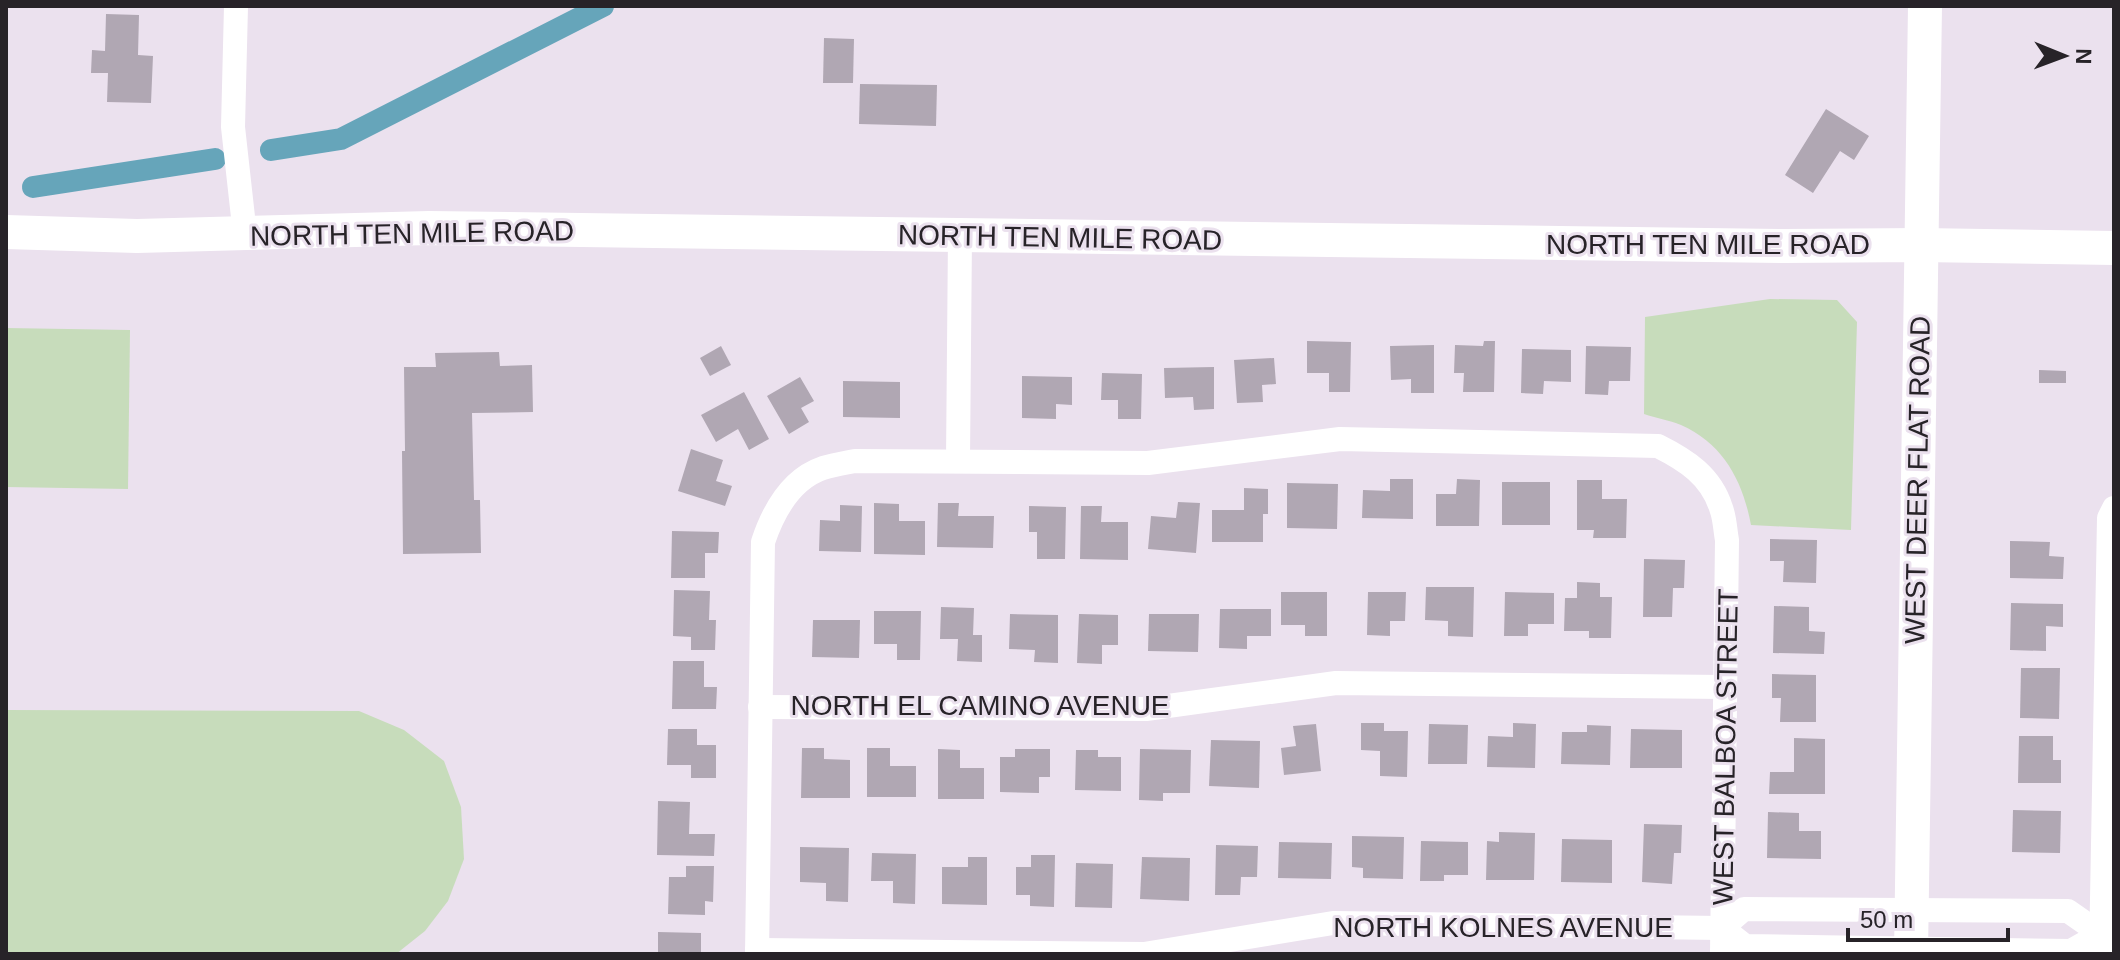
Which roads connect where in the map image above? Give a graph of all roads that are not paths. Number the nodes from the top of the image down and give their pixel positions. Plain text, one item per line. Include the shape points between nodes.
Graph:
1 (236, 6) edge
2 (1925, 6) edge
3 (6, 232) edge
4 (245, 235) junction
5 (960, 235) junction
6 (1921, 245) junction
7 (2114, 248) edge
8 (958, 460) junction
9 (2114, 508) edge
10 (1725, 687) junction
11 (760, 707) junction
12 (1910, 910) junction
13 (1722, 928) junction
14 (2105, 941) edge
15 (1911, 951) edge
16 (757, 952) edge
17 (1722, 954) edge

1 - 4 street via 233,127
2 - 6 main road, WEST DEER FLAT ROAD
3 - 4 main road, NORTH TEN MILE ROAD
4 - 5 main road, NORTH TEN MILE ROAD via 429,228
5 - 6 main road, NORTH TEN MILE ROAD
5 - 8 street
6 - 7 main road, NORTH TEN MILE ROAD
6 - 12 main road, WEST DEER FLAT ROAD
8 - 10 street, WEST BALBOA STREET via 1148,463 1340,439 1658,446 1683,458 1704,477 1721,507 1727,540
8 - 11 street, WEST BALBOA STREET via 855,461 820,469 780,503 763,542
9 - 14 street via 2109,518
10 - 11 street, NORTH EL CAMINO AVENUE via 1336,683 1146,709
10 - 13 street, WEST BALBOA STREET
11 - 16 street
12 - 13 street via 1744,909
12 - 14 street via 2068,911
12 - 15 main road, WEST DEER FLAT ROAD
13 - 15 street, NORTH KOLNES AVENUE via 1745,946
13 - 16 street, NORTH KOLNES AVENUE via 1333,923 1144,954
13 - 17 street, WEST BALBOA STREET
14 - 15 street, NORTH KOLNES AVENUE via 2071,951

